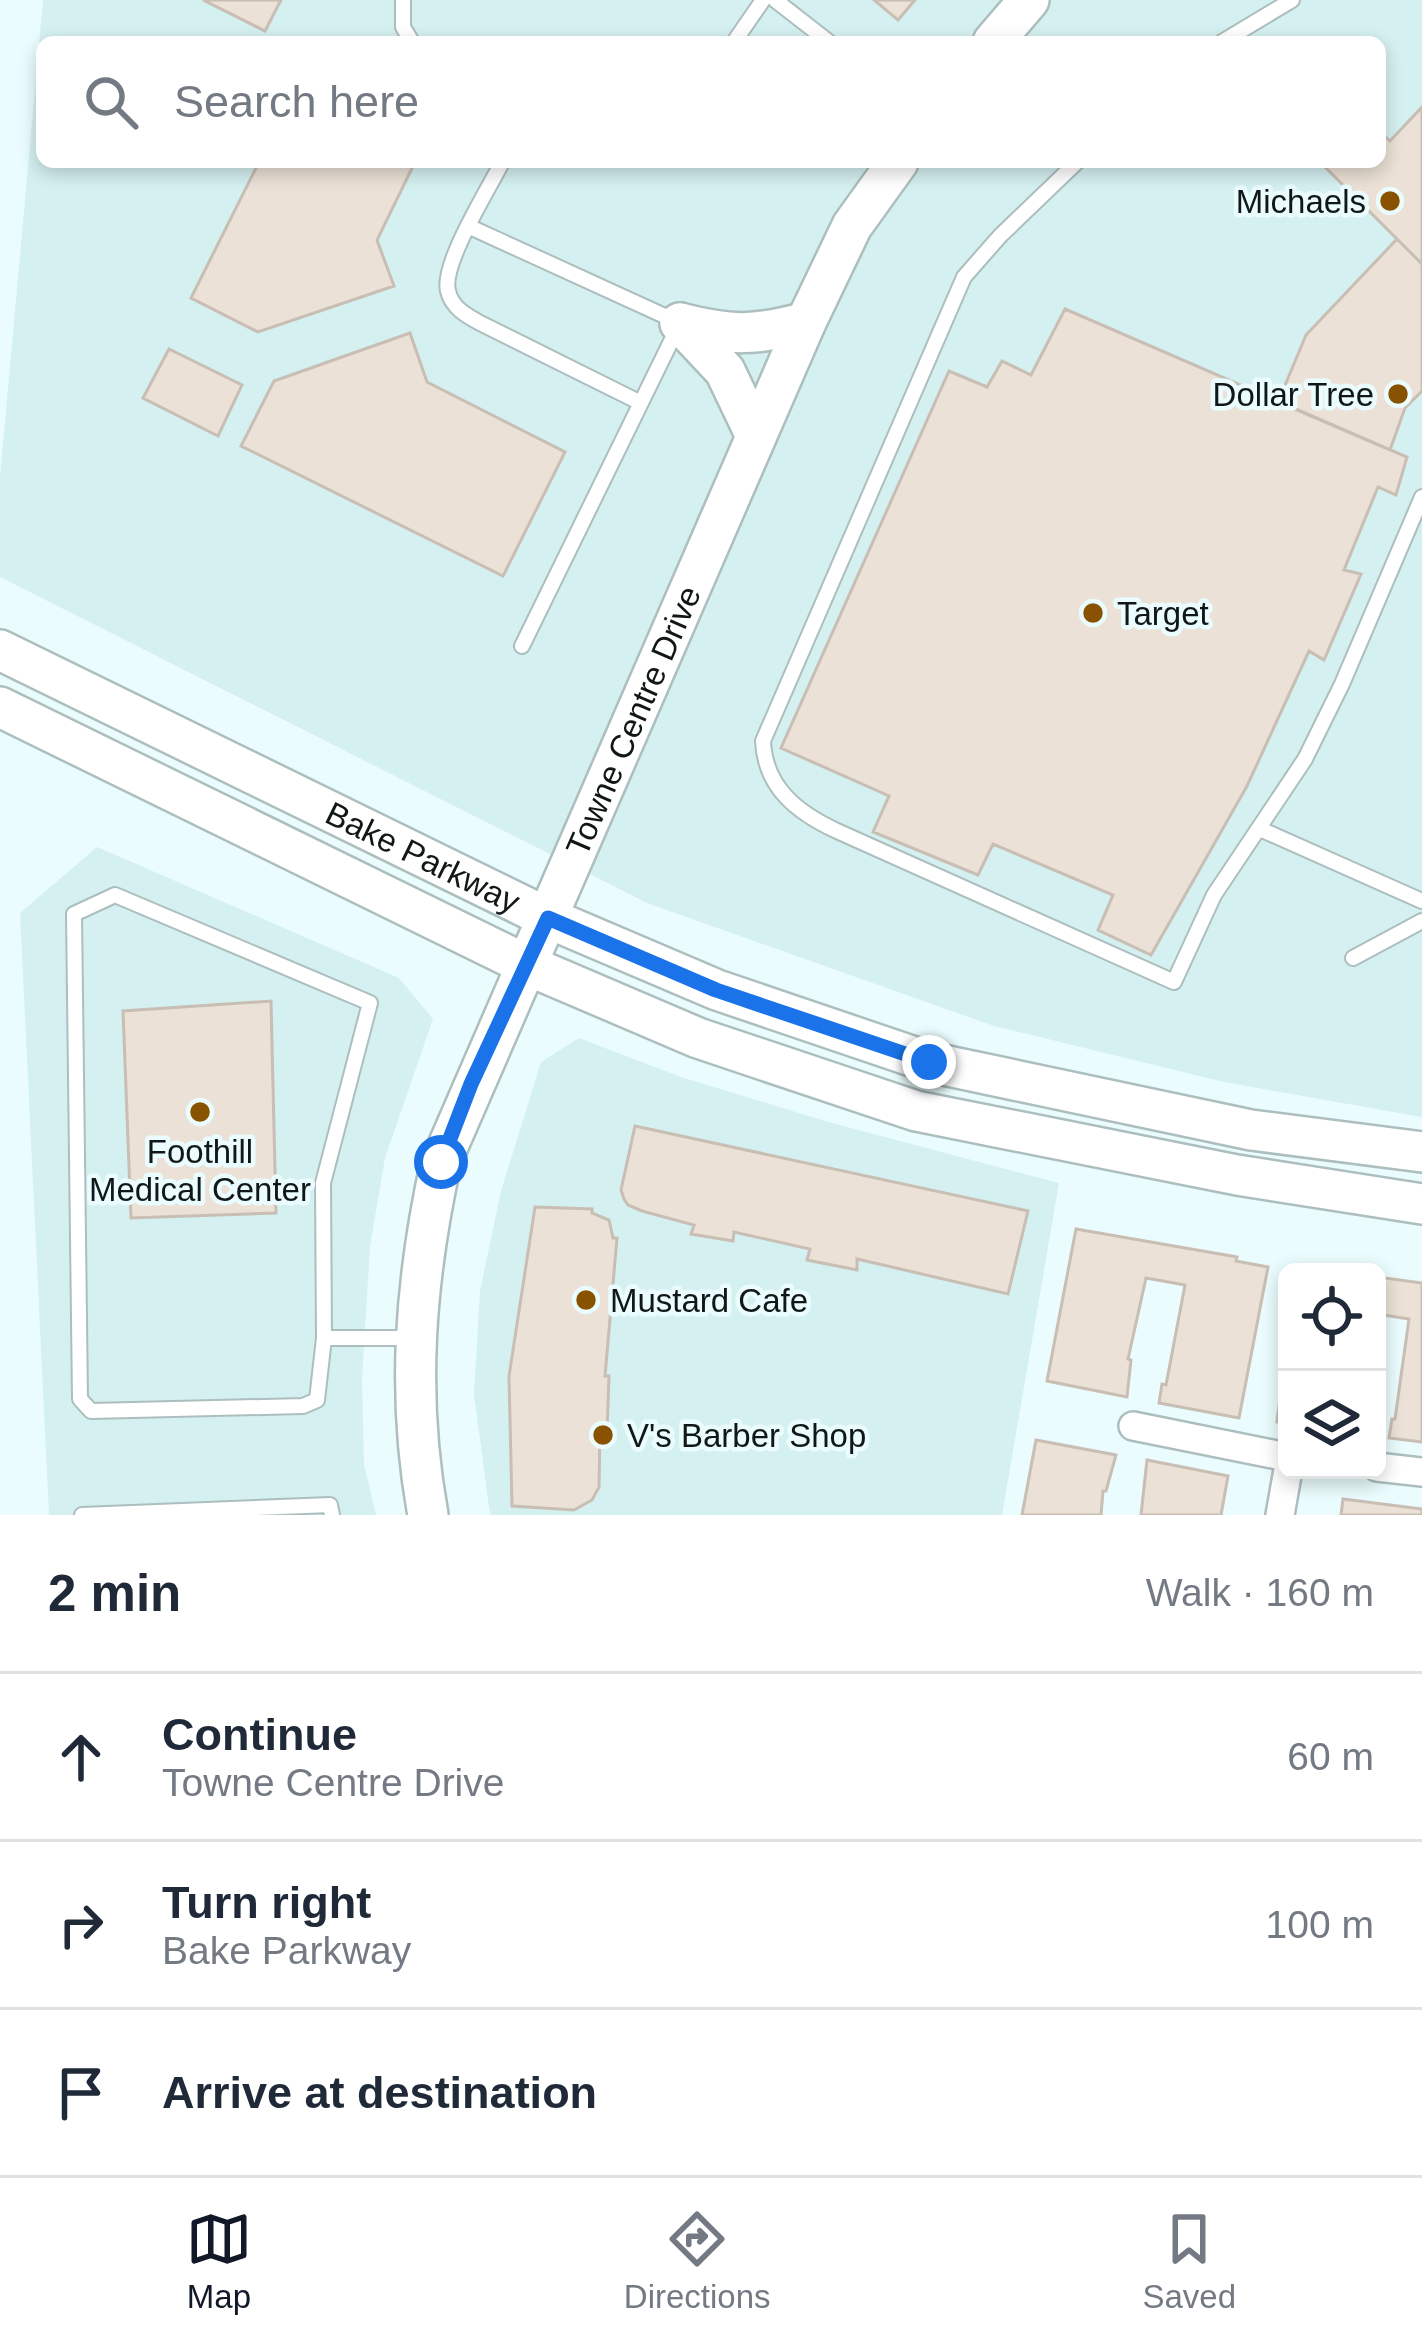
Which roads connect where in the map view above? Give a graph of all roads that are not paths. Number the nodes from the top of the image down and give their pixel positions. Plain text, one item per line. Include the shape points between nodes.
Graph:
1 (403, 0) edge
2 (764, 0) edge
3 (775, 0) edge
4 (1029, 0) edge
5 (1292, 0) edge
6 (408, 36) edge
7 (738, 36) edge
8 (821, 36) edge
9 (998, 36) edge
10 (1232, 36) edge
11 (499, 168) edge
12 (894, 168) edge
13 (1071, 168) edge
14 (470, 227) junction
15 (806, 322) junction
16 (680, 323) junction
17 (641, 403) junction
18 (756, 436) junction
19 (1422, 497) edge
20 (523, 646) dead end
21 (0, 650) edge
22 (0, 707) edge
23 (1260, 829) junction
24 (1422, 901) edge
25 (548, 918) junction
26 (1422, 921) edge
27 (1352, 958) dead end
28 (527, 964) junction
29 (1422, 1152) edge
30 (1237, 1175) junction
31 (1422, 1175) edge
32 (1422, 1204) edge
33 (324, 1338) junction
34 (414, 1338) junction
35 (1133, 1426) dead end
36 (1278, 1455) edge
37 (1386, 1468) edge
38 (1422, 1472) edge
39 (1286, 1479) edge
40 (82, 1515) edge
41 (332, 1515) edge
42 (428, 1515) edge
43 (1280, 1515) edge

1 - 6 lane
2 - 7 lane
3 - 8 lane
4 - 9 main road
5 - 10 lane
11 - 14 lane
12 - 15 main road, Towne Centre Drive via 852,226
13 - 23 lane via 964,277 763,741 764,762 792,806 814,820 1174,982 1214,895
14 - 16 lane
14 - 17 lane via 448,270 459,311
15 - 16 main road via 759,335
15 - 18 main road, Towne Centre Drive
16 - 17 lane
16 - 18 main road via 725,371
17 - 20 lane
18 - 25 main road, Towne Centre Drive
19 - 23 lane via 1342,684
21 - 25 main road, Bake Parkway
22 - 28 main road, Bake Parkway
23 - 24 lane
25 - 28 main road, Towne Centre Drive
25 - 29 main road, Bake Parkway via 716,990 929,1062 1251,1130
26 - 27 lane
28 - 30 main road, Bake Parkway via 698,1038 916,1111
28 - 34 main road, Towne Centre Drive via 441,1162 422,1246
30 - 31 main road via 1338,1166
30 - 32 main road, Bake Parkway
33 - 33 lane via 323,1183 370,1004 115,895 74,914 80,1399 91,1412 303,1406 317,1400
33 - 34 lane
34 - 42 main road, Towne Centre Drive
35 - 36 street
37 - 38 street
39 - 43 street
40 - 41 lane via 330,1505

